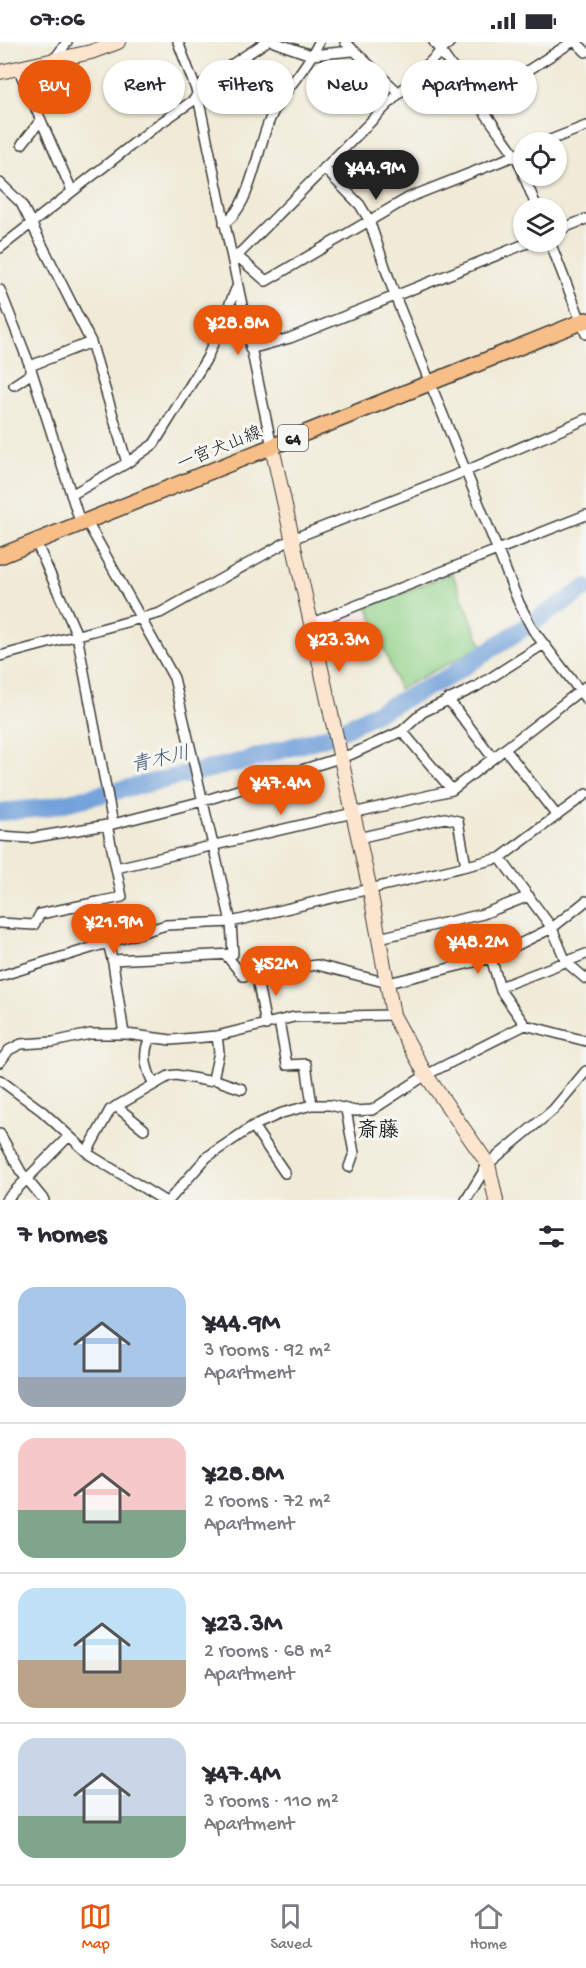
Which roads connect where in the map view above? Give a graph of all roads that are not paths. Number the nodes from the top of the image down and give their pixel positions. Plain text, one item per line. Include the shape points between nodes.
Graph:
1 (67, 42) edge
2 (118, 42) edge
3 (178, 42) edge
4 (266, 42) edge
5 (274, 42) edge
6 (318, 42) edge
7 (345, 42) edge
8 (434, 42) edge
9 (450, 42) edge
10 (572, 42) edge
11 (576, 42) edge
12 (352, 51) junction
13 (441, 51) junction
14 (586, 52) edge
15 (311, 55) junction
16 (53, 60) edge
17 (56, 60) edge
18 (239, 60) edge
19 (448, 60) edge
20 (537, 64) edge
21 (18, 68) edge
22 (0, 72) edge
23 (197, 92) joint
24 (399, 93) junction
25 (38, 114) edge
26 (202, 114) edge
27 (488, 114) edge
28 (41, 120) junction
29 (586, 126) edge
30 (567, 133) edge
31 (22, 144) dead end
32 (513, 145) edge
33 (513, 157) edge
34 (324, 168) junction
35 (0, 183) edge
36 (72, 191) junction
37 (586, 219) edge
38 (369, 220) junction
39 (32, 222) junction
40 (224, 223) junction
41 (567, 227) edge
42 (0, 248) edge
43 (513, 249) edge
44 (554, 252) edge
45 (234, 258) junction
46 (237, 287) junction
47 (0, 290) edge
48 (395, 296) junction
49 (584, 325) edge
50 (91, 342) junction
51 (250, 349) junction
52 (31, 369) junction
53 (14, 385) dead end
54 (430, 385) junction
55 (586, 419) edge
56 (272, 447) junction
57 (127, 463) junction
58 (466, 471) junction
59 (71, 495) junction
60 (586, 515) edge
61 (84, 523) junction
62 (292, 539) junction
63 (36, 542) junction
64 (497, 549) junction
65 (0, 556) edge
66 (140, 618) junction
67 (312, 622) junction
68 (77, 635) junction
69 (544, 644) junction
70 (0, 656) edge
71 (583, 688) edge
72 (448, 699) junction
73 (586, 699) edge
74 (402, 731) junction
75 (505, 749) junction
76 (340, 757) junction
77 (493, 758) junction
78 (452, 790) junction
79 (586, 794) edge
80 (202, 801) junction
81 (353, 814) junction
82 (557, 816) junction
83 (110, 825) junction
84 (0, 836) edge
85 (358, 838) junction
86 (214, 845) junction
87 (500, 858) junction
88 (466, 866) junction
89 (116, 868) junction
90 (370, 890) junction
91 (529, 896) junction
92 (586, 901) edge
93 (98, 902) junction
94 (231, 922) junction
95 (0, 923) edge
96 (552, 928) junction
97 (379, 938) junction
98 (108, 943) junction
99 (586, 954) edge
100 (226, 955) junction
101 (490, 958) junction
102 (112, 960) junction
103 (566, 962) junction
104 (256, 974) junction
105 (0, 976) edge
106 (586, 979) edge
107 (388, 983) junction
108 (500, 987) junction
109 (393, 1015) junction
110 (279, 1021) junction
111 (266, 1025) junction
112 (525, 1025) junction
113 (124, 1034) junction
114 (217, 1036) junction
115 (150, 1039) junction
116 (586, 1041) edge
117 (0, 1062) edge
118 (586, 1071) edge
119 (426, 1075) junction
120 (213, 1079) junction
121 (0, 1080) edge
122 (154, 1084) junction
123 (242, 1089) dead end
124 (312, 1105) junction
125 (116, 1106) junction
126 (346, 1110) junction
127 (253, 1126) junction
128 (144, 1129) dead end
129 (0, 1134) edge
130 (69, 1136) junction
131 (87, 1152) junction
132 (488, 1164) junction
133 (349, 1167) dead end
134 (285, 1173) dead end
135 (27, 1180) junction
136 (6, 1200) edge
137 (44, 1200) edge
138 (163, 1200) edge
139 (169, 1200) edge
140 (466, 1200) edge
141 (496, 1200) edge

1 - 16 street
2 - 17 street
3 - 23 street
4 - 18 street
5 - 15 street
6 - 15 street
7 - 12 street
8 - 13 street
9 - 13 street
10 - 20 street
11 - 14 street
12 - 15 street
12 - 24 street
13 - 19 street
13 - 24 street
15 - 40 street via 268,123 237,211
21 - 22 street
23 - 36 street via 194,100
24 - 34 street
25 - 28 street
26 - 40 street
27 - 32 street
28 - 31 street
28 - 36 street
29 - 30 street
33 - 38 street via 410,197
34 - 38 street via 360,205
34 - 45 street
35 - 39 street via 21,203
36 - 39 street
37 - 41 street
38 - 45 street via 266,281
38 - 48 street
39 - 42 street
39 - 50 street
40 - 45 street
43 - 48 street
44 - 49 street
45 - 46 street
46 - 51 street
46 - 57 street via 207,358 180,402 153,444
47 - 52 street
48 - 51 street via 290,338
48 - 54 street
49 - 54 main road, 一宮犬山線 / 64
50 - 52 street
50 - 57 street
51 - 56 street
52 - 53 street
52 - 59 street
54 - 56 main road, 一宮犬山線 / 64
54 - 58 street
55 - 58 street
56 - 61 main road, 一宮犬山線 / 64
56 - 62 street
57 - 59 street
58 - 62 street
58 - 64 street
59 - 61 street
60 - 64 street
61 - 63 main road, 一宮犬山線 / 64
61 - 66 street
62 - 66 street via 160,613
62 - 67 street
63 - 65 main road, 一宮犬山線 / 64
63 - 68 street
64 - 67 street
64 - 69 street via 519,603
66 - 68 street
66 - 80 street via 174,678
67 - 76 street
68 - 70 street
68 - 83 street
69 - 71 street
69 - 72 street via 476,687
71 - 73 street
71 - 75 street
72 - 74 street via 423,712
72 - 77 street
74 - 76 street
74 - 78 street
75 - 77 street
75 - 82 street
76 - 80 street
76 - 81 street
77 - 78 street
78 - 81 street
79 - 82 street
80 - 83 street
80 - 86 street
81 - 85 street
81 - 86 street
82 - 87 street
83 - 84 street via 41,837
83 - 89 street
85 - 88 street via 445,818 458,821
85 - 90 street
86 - 89 street
86 - 94 street
87 - 88 street
87 - 91 street
88 - 90 street
89 - 93 street via 123,897
90 - 94 street
90 - 97 street
91 - 96 street
91 - 97 street via 483,914
92 - 96 street
93 - 95 street via 40,914 34,925
93 - 98 street
94 - 98 street via 166,925
94 - 100 street via 233,954
96 - 101 street
96 - 103 street
97 - 107 street
98 - 102 street
98 - 105 street
99 - 103 street
100 - 102 street
100 - 104 street via 243,976
101 - 107 street
101 - 108 street
102 - 113 street
103 - 106 street
103 - 108 street
104 - 107 street via 317,965
104 - 111 street
107 - 109 street
108 - 112 street
109 - 110 street via 298,1016
109 - 119 street
110 - 111 street
110 - 124 street via 287,1065 306,1064
111 - 114 street
112 - 116 street
112 - 119 street
113 - 115 street
113 - 117 street via 90,1034 21,1044 9,1050
114 - 115 street
114 - 120 street via 219,1052
115 - 122 street via 145,1047
118 - 132 street via 553,1110
119 - 126 street via 372,1110
119 - 132 street
120 - 122 street via 208,1082 176,1075
120 - 123 street
121 - 130 street
122 - 125 street
124 - 126 street
124 - 127 street
125 - 128 street
125 - 131 street
126 - 133 street via 354,1153
127 - 134 street
127 - 139 street via 207,1157
129 - 135 street
130 - 131 street
130 - 135 street
131 - 138 street
132 - 140 street
132 - 141 street
135 - 136 street
135 - 137 street

